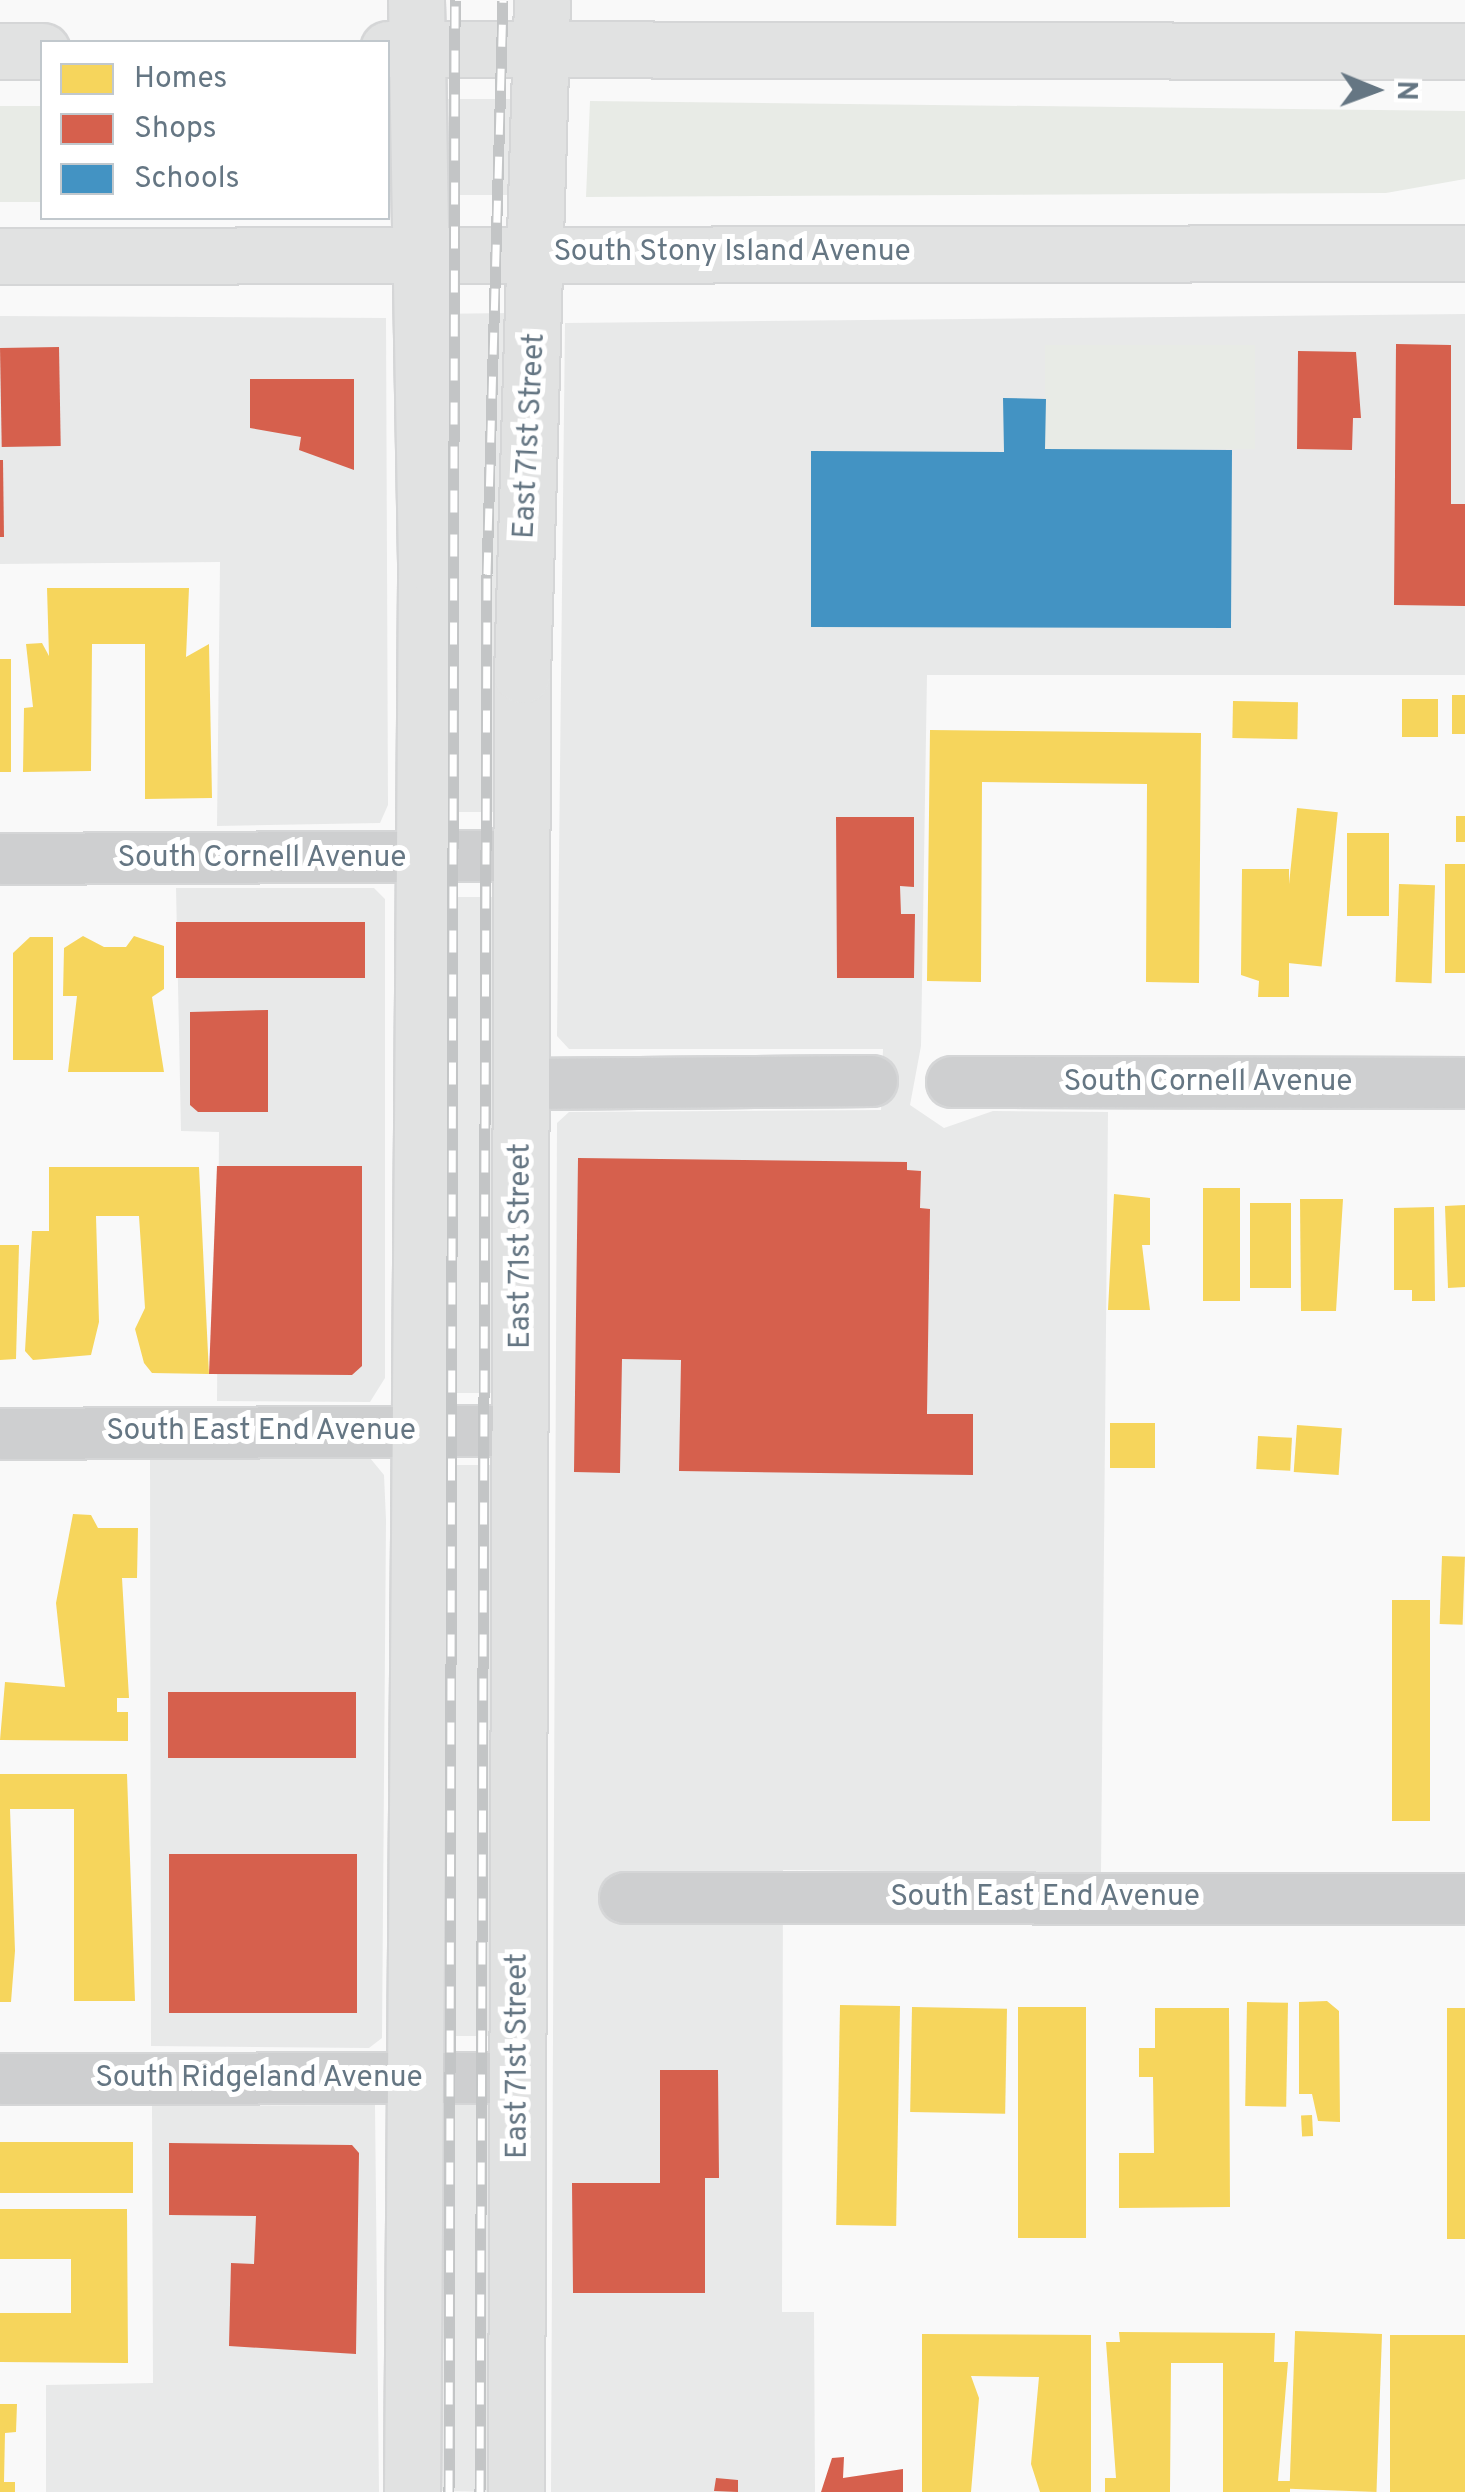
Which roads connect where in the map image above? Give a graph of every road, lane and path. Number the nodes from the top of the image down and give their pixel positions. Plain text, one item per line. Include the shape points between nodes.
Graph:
1 (542, 24) edge
2 (406, 33) edge
3 (0, 51) edge
4 (40, 51) edge
5 (1465, 52) edge
6 (1465, 252) edge
7 (418, 254) junction
8 (537, 254) junction
9 (0, 256) edge
10 (524, 856) junction
11 (424, 858) junction
12 (0, 860) edge
13 (872, 1081) dead end
14 (952, 1082) dead end
15 (522, 1084) junction
16 (1465, 1084) edge
17 (522, 1431) junction
18 (420, 1432) junction
19 (0, 1434) edge
20 (625, 1898) dead end
21 (1465, 1899) edge
22 (518, 2078) junction
23 (412, 2079) junction
24 (0, 2080) edge
25 (412, 2492) edge
26 (516, 2492) edge

1 - 2 main road
1 - 5 main road
1 - 8 main road, East 71st Street
2 - 7 main road
3 - 4 main road
6 - 8 main road, South Stony Island Avenue
7 - 8 main road, South Stony Island Avenue
7 - 9 main road, South Stony Island Avenue
7 - 11 main road
8 - 10 main road, East 71st Street
10 - 11 street, South Cornell Avenue
10 - 15 main road, East 71st Street
11 - 12 street, South Cornell Avenue
11 - 18 main road
13 - 15 street
14 - 16 street, South Cornell Avenue
15 - 17 main road, East 71st Street
17 - 18 street, South East End Avenue
17 - 22 main road, East 71st Street
18 - 19 street, South East End Avenue
18 - 23 main road
20 - 21 street, South East End Avenue
22 - 23 street, South Ridgeland Avenue
22 - 26 main road, East 71st Street
23 - 24 street, South Ridgeland Avenue
23 - 25 main road

